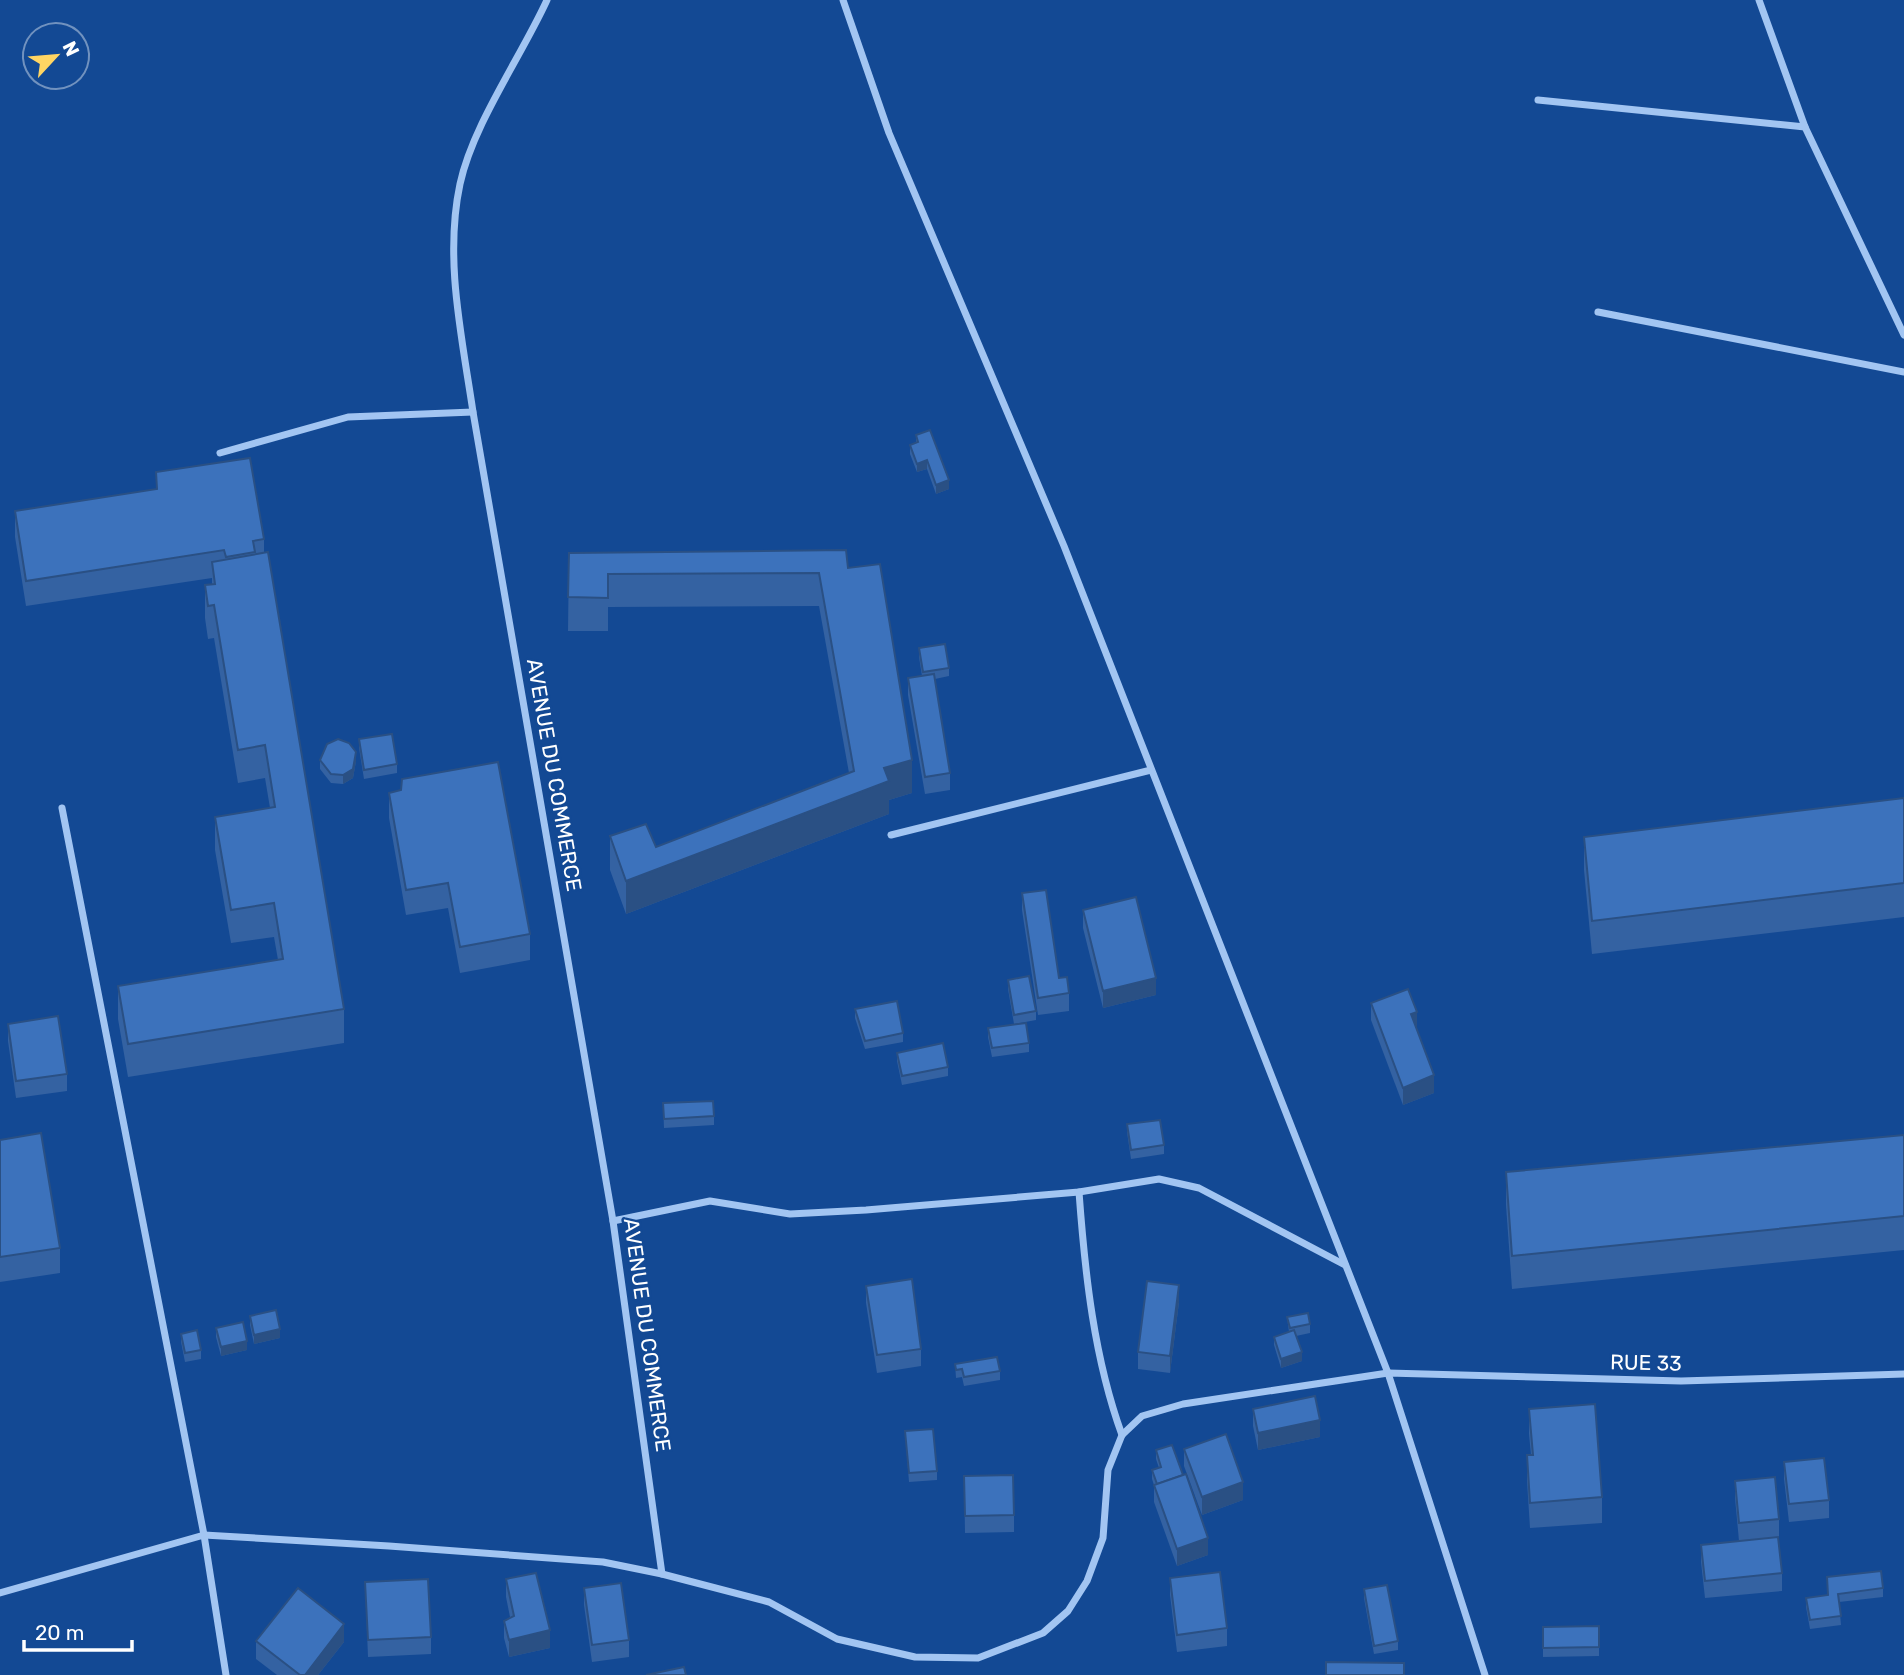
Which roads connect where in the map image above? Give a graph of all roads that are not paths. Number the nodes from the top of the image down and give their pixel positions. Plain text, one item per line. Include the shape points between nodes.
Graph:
1 (547, 0) edge
2 (843, 0) edge
3 (1759, 0) edge
4 (1538, 100) dead end
5 (1805, 127) junction
6 (1598, 312) dead end
7 (1904, 335) edge
8 (1904, 372) edge
9 (473, 412) junction
10 (220, 453) dead end
11 (1152, 770) junction
12 (62, 808) dead end
13 (891, 835) dead end
14 (1079, 1192) junction
15 (613, 1221) junction
16 (1346, 1266) junction
17 (1388, 1373) junction
18 (1904, 1374) edge
19 (1122, 1435) junction
20 (204, 1535) junction
21 (662, 1574) junction
22 (0, 1593) edge
23 (226, 1675) edge
24 (1485, 1675) edge

1 - 9 street, AVENUE DU COMMERCE via 478,134 460,182 453,233 455,282
2 - 11 street via 889,133 1064,546
3 - 5 street
4 - 5 street
5 - 7 street
6 - 8 street
9 - 10 street via 348,417
9 - 15 street, AVENUE DU COMMERCE
11 - 13 street
11 - 16 street
12 - 20 street
14 - 15 street via 789,1214 710,1201
14 - 16 street via 1159,1179 1199,1188
14 - 19 street via 1084,1257 1107,1392
15 - 21 street, AVENUE DU COMMERCE
16 - 17 street
17 - 18 street, RUE 33 via 1682,1381
17 - 19 street, RUE 33 via 1182,1404 1142,1416
17 - 24 street
19 - 21 street via 1108,1470 1103,1538 1087,1581 1068,1611 1043,1633 978,1658 915,1657 837,1639 769,1602
20 - 21 street via 603,1562
20 - 22 street
20 - 23 street

